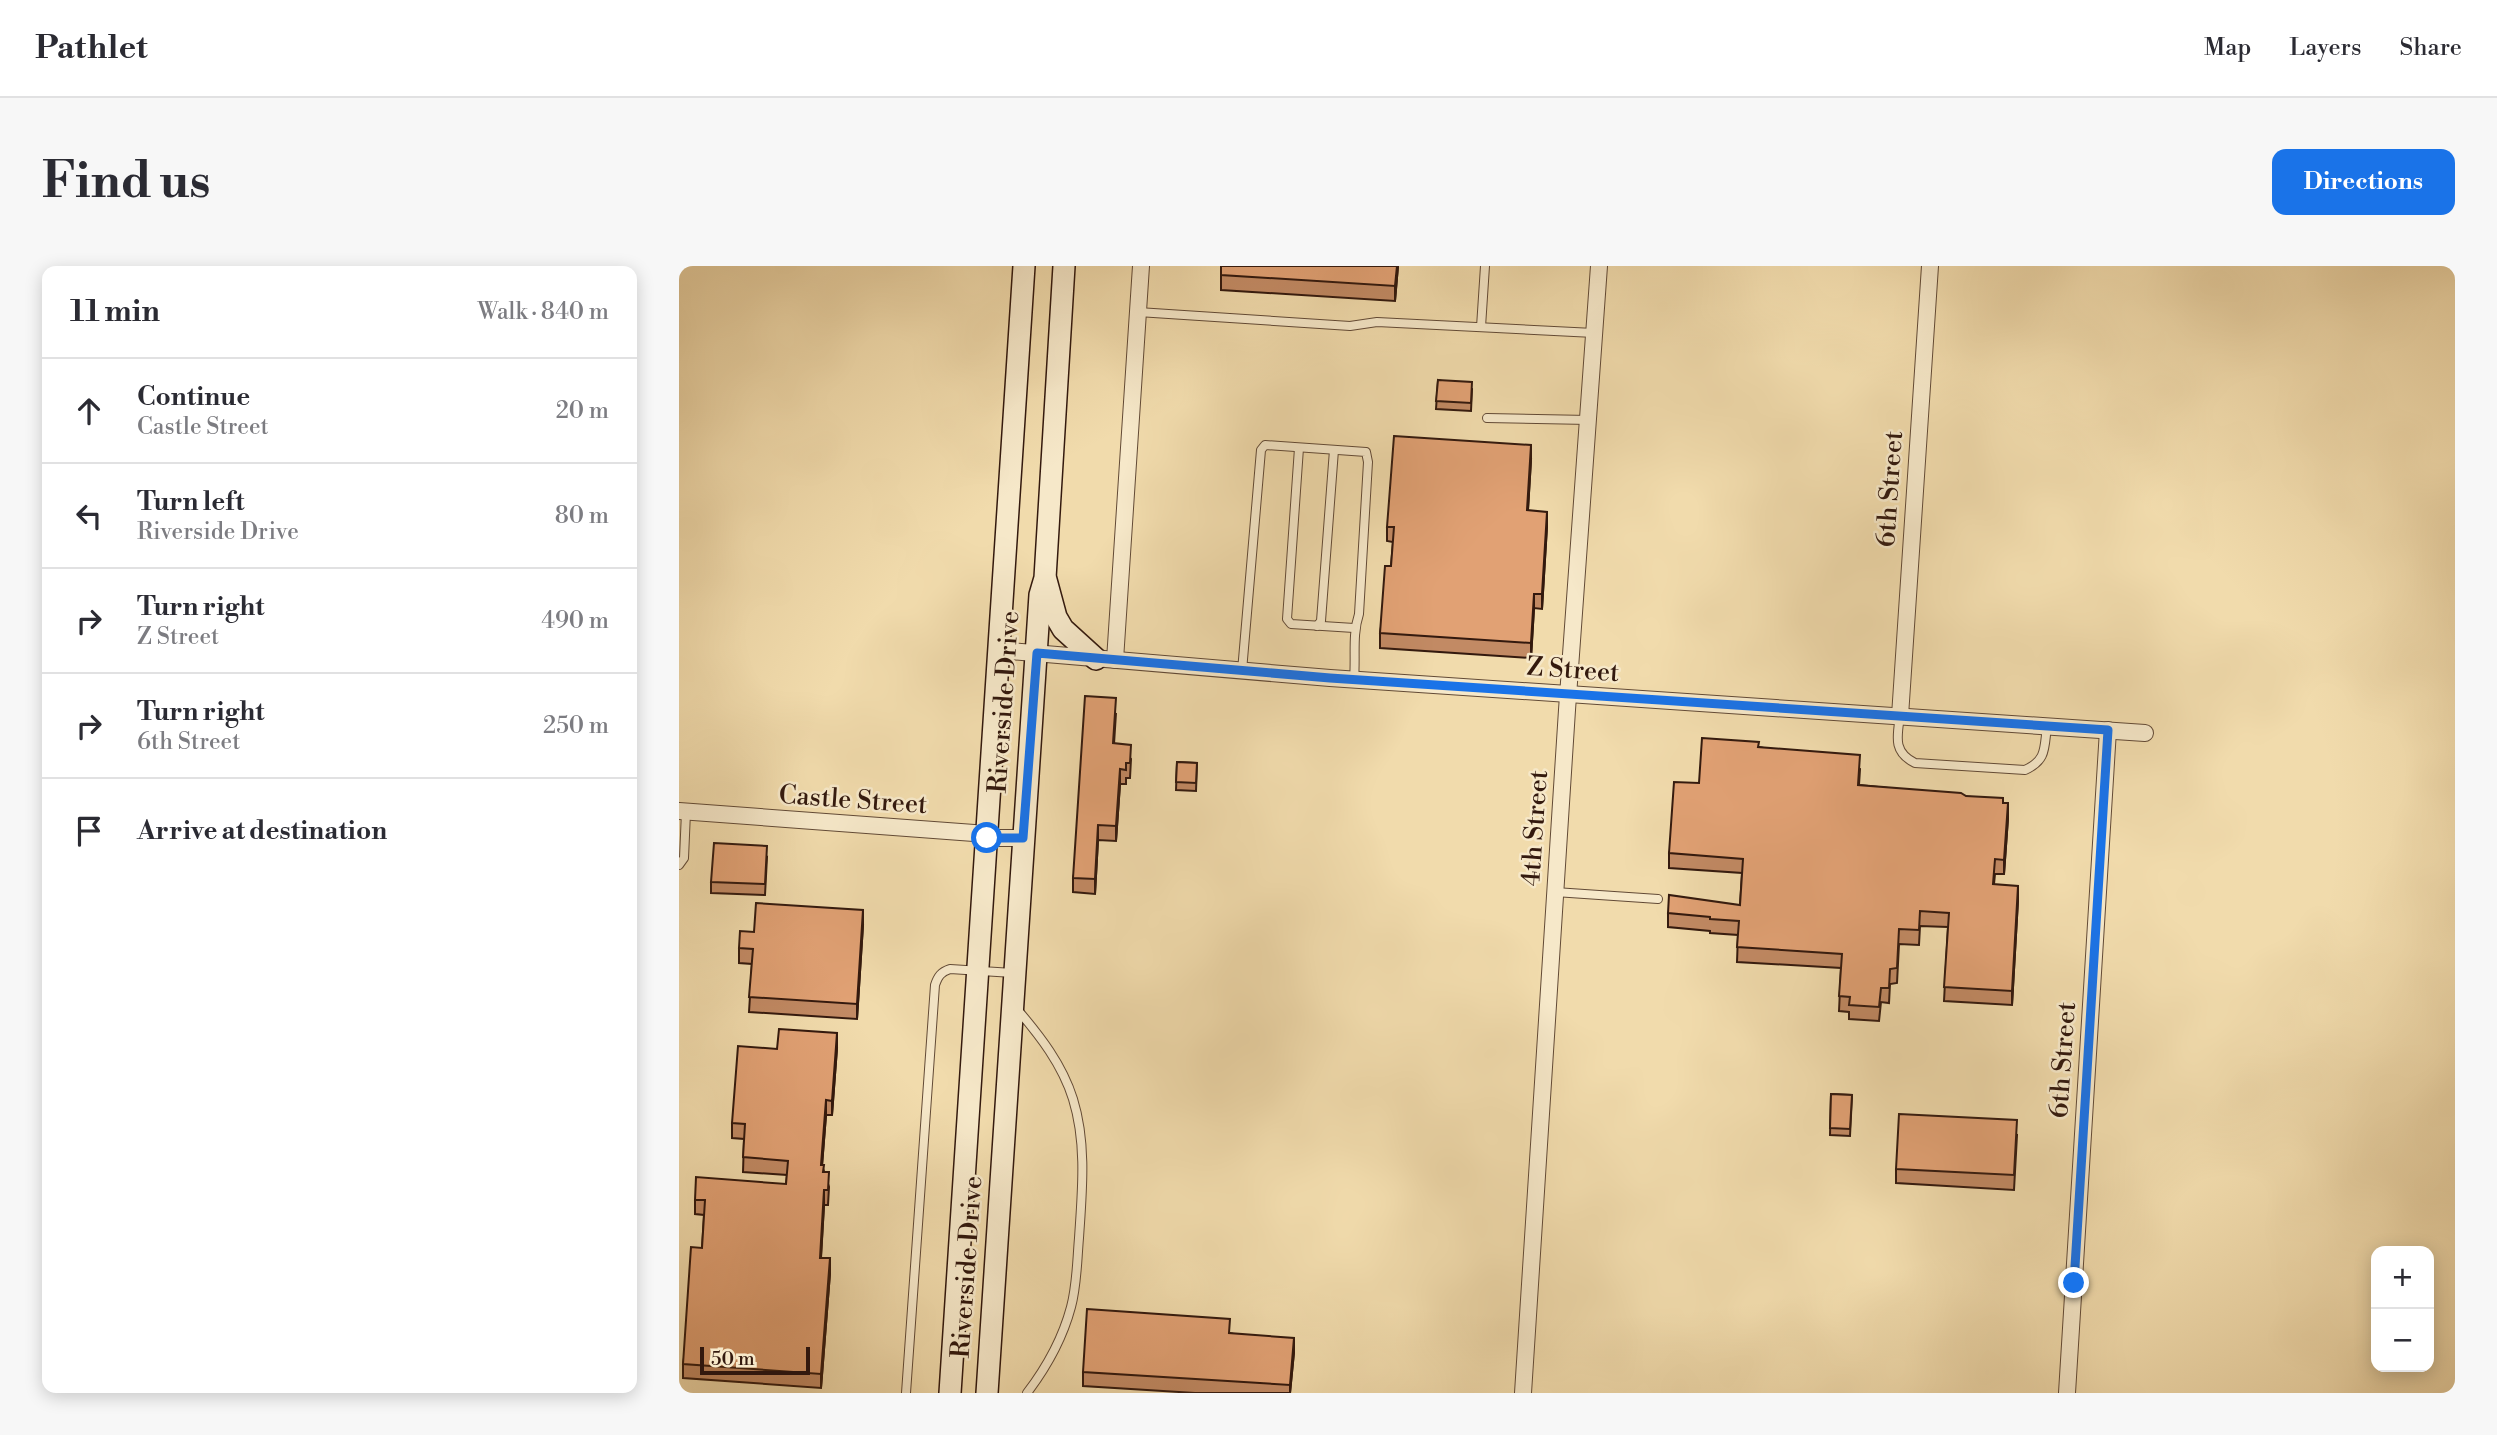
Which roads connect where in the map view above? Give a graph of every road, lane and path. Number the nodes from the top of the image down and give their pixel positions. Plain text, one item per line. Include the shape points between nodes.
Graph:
1 (1024, 266) edge
2 (1064, 266) edge
3 (1141, 266) edge
4 (1485, 266) edge
5 (1599, 266) edge
6 (1930, 266) edge
7 (1138, 312) junction
8 (1481, 327) junction
9 (1594, 333) junction
10 (1487, 418) dead end
11 (1588, 420) junction
12 (1299, 448) junction
13 (1334, 450) junction
14 (1045, 578) junction
15 (1318, 626) junction
16 (1354, 628) junction
17 (999, 650) junction
18 (1037, 653) junction
19 (1106, 660) junction
20 (1242, 671) junction
21 (1354, 679) junction
22 (1569, 694) junction
23 (1900, 716) junction
24 (2047, 726) junction
25 (2108, 730) junction
26 (2145, 733) dead end
27 (683, 812) edge
28 (987, 838) junction
29 (1023, 838) junction
30 (681, 862) edge
31 (1555, 892) junction
32 (1658, 900) dead end
33 (979, 970) junction
34 (1013, 973) junction
35 (1011, 1002) junction
36 (906, 1393) edge
37 (950, 1393) edge
38 (987, 1393) edge
39 (1027, 1393) edge
40 (1523, 1393) edge
41 (2067, 1393) edge

1 - 17 street, Riverside Drive
2 - 14 street, Riverside Drive
3 - 7 street
4 - 8 lane
5 - 9 street, 4th Street
6 - 23 street, 6th Street
7 - 8 lane via 1350,327 1377,322
7 - 19 street
8 - 9 lane
9 - 11 street, 4th Street
10 - 11 lane
11 - 22 street, 4th Street
12 - 13 lane
12 - 15 lane via 1287,619 1291,624
12 - 20 lane via 1265,445 1261,450
13 - 15 lane
13 - 16 lane via 1366,452 1368,462 1359,614
14 - 18 street, Riverside Drive via 1039,594
14 - 19 street via 1063,629
15 - 16 lane
16 - 21 lane
17 - 18 street, Z Street
17 - 28 street, Riverside Drive
18 - 19 street, Z Street
18 - 29 street, Riverside Drive
19 - 20 street, Z Street
20 - 21 street, Z Street
21 - 22 street, Z Street
22 - 23 street, Z Street
22 - 31 street, 4th Street
23 - 24 street, Z Street
23 - 24 lane via 1897,743 1904,758 1915,763 2025,770 2043,756
24 - 25 street, Z Street
25 - 26 street, Z Street
25 - 41 street, 6th Street
27 - 28 street, Castle Street via 974,833
27 - 30 lane
28 - 29 street, Castle Street
28 - 33 street, Riverside Drive
29 - 34 street, Riverside Drive
31 - 32 lane
31 - 40 street, 4th Street
33 - 34 lane
33 - 36 lane via 950,969 936,985
33 - 37 street, Riverside Drive
34 - 35 street, Riverside Drive
35 - 38 street, Riverside Drive
35 - 39 lane via 1048,1047 1064,1075 1076,1110 1082,1164 1071,1308 1050,1358

